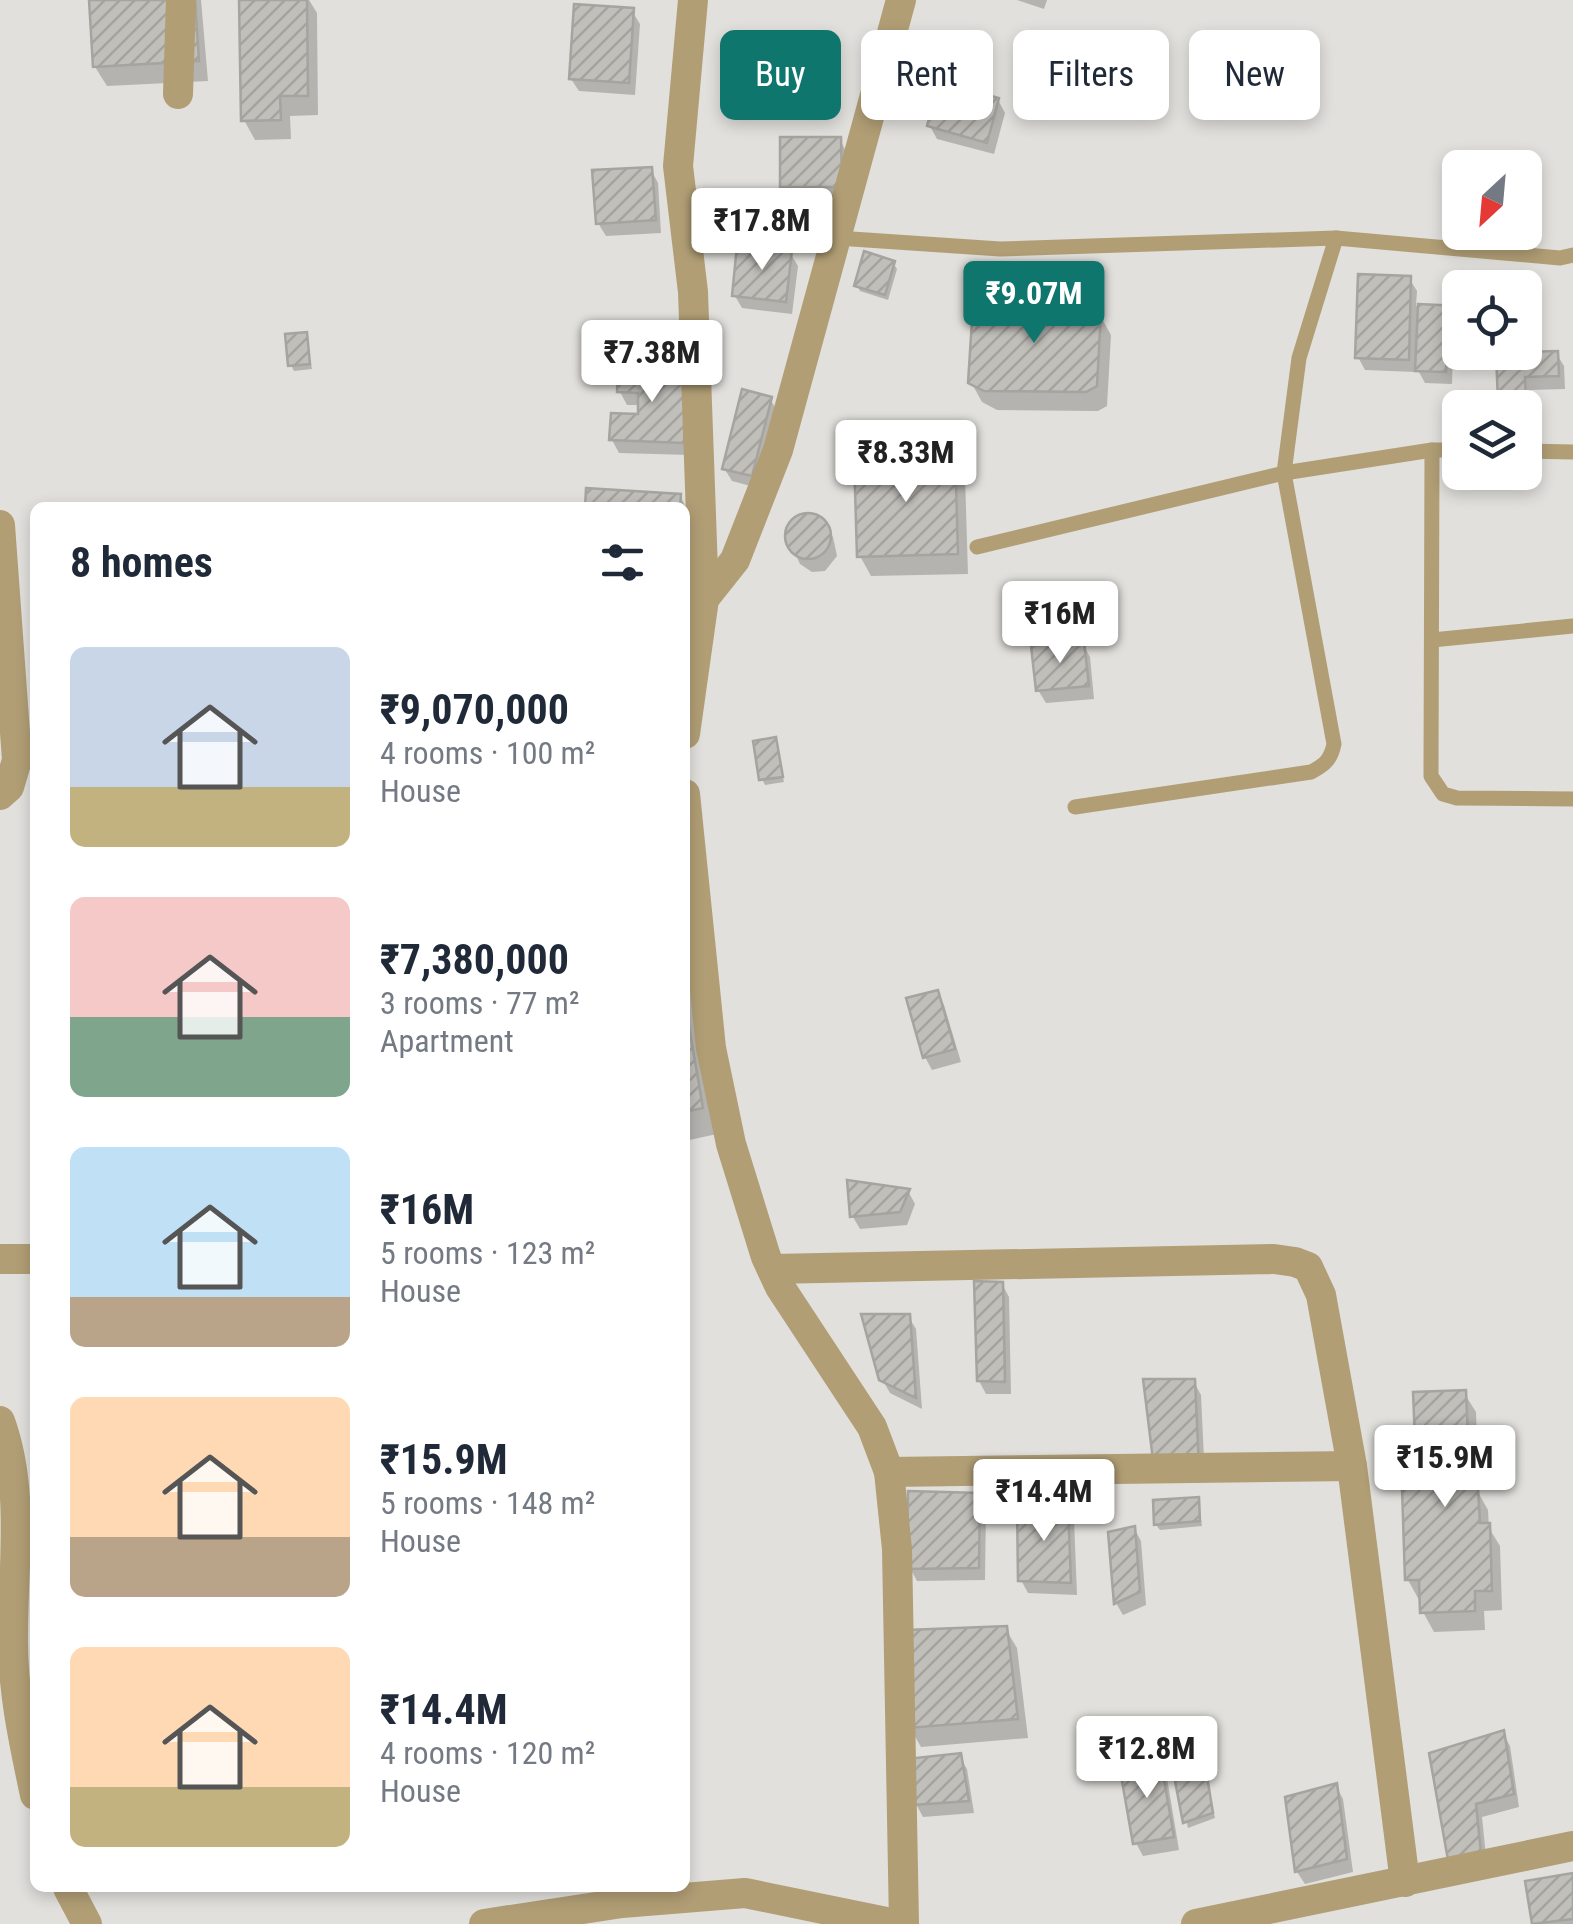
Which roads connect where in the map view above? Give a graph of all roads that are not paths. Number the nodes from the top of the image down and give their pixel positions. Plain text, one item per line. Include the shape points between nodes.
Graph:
1 (181, 0) edge
2 (693, 0) edge
3 (901, 0) edge
4 (178, 94) dead end
5 (838, 238) junction
6 (1336, 238) junction
7 (1573, 255) edge
8 (1432, 450) junction
9 (1442, 450) edge
10 (1542, 451) edge
11 (1573, 452) edge
12 (1284, 473) junction
13 (0, 525) edge
14 (977, 547) dead end
15 (704, 600) junction
16 (1573, 626) edge
17 (1432, 640) junction
18 (690, 699) edge
19 (0, 795) edge
20 (1573, 799) edge
21 (1076, 807) dead end
22 (690, 843) edge
23 (0, 1259) edge
24 (30, 1259) edge
25 (772, 1268) junction
26 (0, 1420) edge
27 (1352, 1466) junction
28 (889, 1472) junction
29 (30, 1771) edge
30 (1573, 1846) edge
31 (1404, 1882) junction
32 (70, 1892) edge
33 (86, 1924) edge
34 (484, 1924) edge
35 (896, 1924) edge
36 (904, 1924) edge
37 (1196, 1924) edge

1 - 4 street
2 - 15 street via 678,166 693,292
3 - 5 street
5 - 6 lane via 1000,249
5 - 15 street via 778,450 736,560
6 - 7 lane
6 - 12 lane via 1298,358
8 - 9 lane
8 - 12 lane
8 - 17 lane
10 - 11 lane
12 - 14 lane
12 - 21 lane via 1334,744 1325,764 1311,772
13 - 19 street via 17,760 10,787
15 - 18 street
16 - 17 lane
17 - 20 lane via 1436,786 1457,798
22 - 25 street via 711,1048 731,1144
23 - 24 street
25 - 27 street via 1296,1262 1308,1267 1321,1295
25 - 28 street via 872,1427
26 - 29 street via 15,1481 13,1661
27 - 28 street
27 - 31 street
28 - 36 street via 897,1549
30 - 31 street
31 - 37 street
32 - 33 street
34 - 35 street via 744,1893

